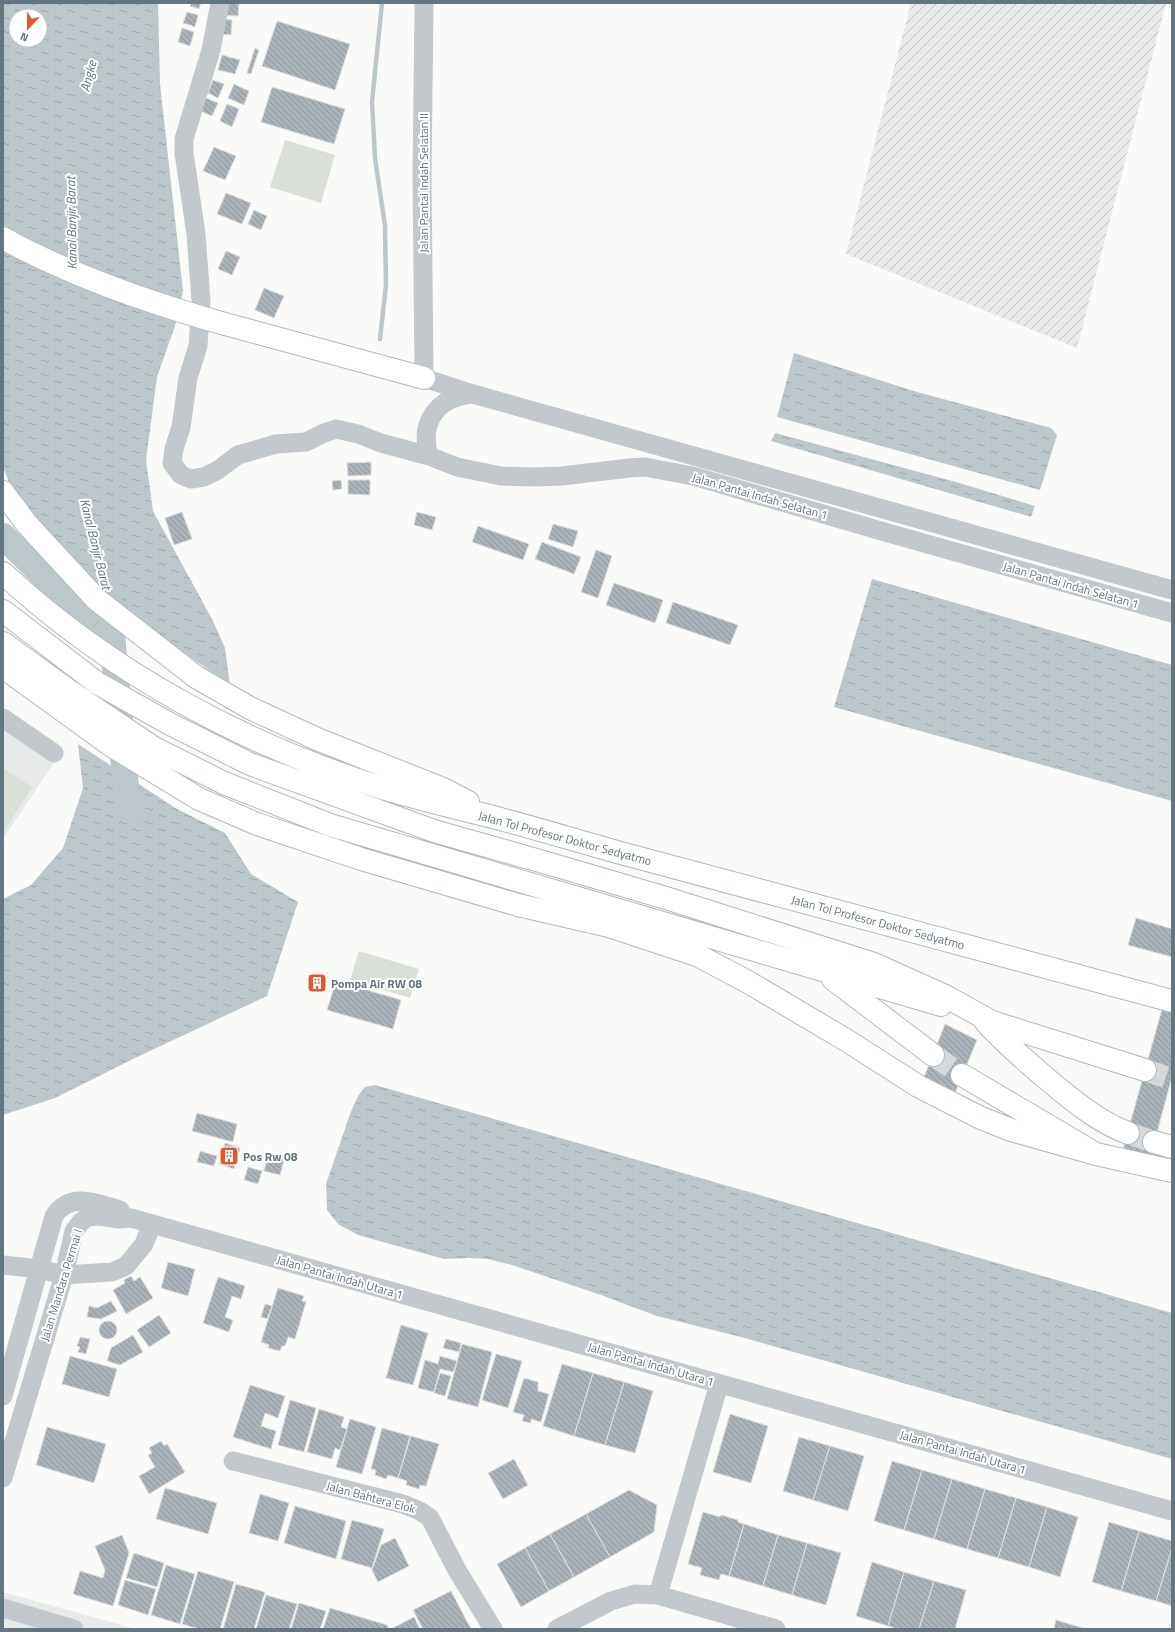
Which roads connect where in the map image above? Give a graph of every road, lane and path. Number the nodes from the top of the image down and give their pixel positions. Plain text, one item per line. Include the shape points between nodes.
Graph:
1 (220, 3) edge
2 (424, 3) edge
3 (3, 238) edge
4 (424, 371) junction
5 (473, 394) junction
6 (429, 456) junction
7 (3, 492) edge
8 (3, 574) edge
9 (1172, 590) edge
10 (3, 611) edge
11 (1172, 613) edge
12 (3, 643) edge
13 (3, 667) edge
14 (3, 718) edge
15 (54, 753) dead end
16 (490, 817) junction
17 (823, 971) junction
18 (1172, 1001) edge
19 (980, 1015) junction
20 (933, 1055) tunnel mouth
21 (1145, 1070) tunnel mouth
22 (962, 1075) tunnel mouth
23 (1128, 1133) tunnel mouth
24 (1096, 1154) junction
25 (1172, 1171) edge
26 (131, 1218) junction
27 (152, 1224) junction
28 (3, 1265) edge
29 (39, 1269) junction
30 (64, 1275) junction
31 (719, 1384) junction
32 (3, 1396) edge
33 (232, 1461) dead end
34 (3, 1478) edge
35 (1172, 1511) edge
36 (658, 1595) junction
37 (3, 1608) edge
38 (74, 1629) edge
39 (494, 1629) edge
40 (557, 1629) edge
41 (776, 1629) edge

1 - 6 street via 211,50 184,139 196,234 201,301 198,346 188,378 172,463 181,475 191,479 204,477 238,455 276,444 306,442 336,429
2 - 4 street, Jalan Pantai Indah Selatan II
3 - 4 highway, bridge via 43,259 178,311
4 - 5 street, Jalan Pantai Indah Selatan 1
5 - 6 street, Jalan Pantai Indah Selatan 1 via 451,399 434,413 428,423 426,434
5 - 9 street, Jalan Pantai Indah Selatan 1
6 - 11 street, Jalan Pantai Indah Selatan 1 via 479,472 523,477 579,475 629,468 693,476
7 - 16 highway via 26,523 96,599 196,677 250,708 317,739 455,795
8 - 16 highway, Jalan Tol Profesor Doktor Sedyatmo via 31,600 100,652 168,695 225,726 308,761 377,786
10 - 19 highway via 97,683 170,724 250,764 434,831 666,898 874,964 939,993
12 - 17 highway via 154,748 224,783 330,825
13 - 24 highway via 112,746 199,799 257,824 361,859 518,905 609,926 697,955 846,1040 918,1086 967,1111 1011,1130
14 - 15 street
16 - 18 highway, Jalan Tol Profesor Doktor Sedyatmo
17 - 19 highway
17 - 20 highway
19 - 21 highway via 992,1022
19 - 23 highway via 999,1037 1063,1092 1112,1127
22 - 24 highway
24 - 25 highway
26 - 27 street, Jalan Pantai Indah Utara 1
26 - 29 street, Jalan Mandara Permai I via 123,1211 97,1203 67,1203 54,1216
26 - 30 street, Jalan Mandara Permai I via 88,1217 80,1223 74,1231
27 - 30 street via 144,1244 126,1266 112,1272
27 - 31 street, Jalan Pantai Indah Utara 1
28 - 29 street
29 - 30 street
29 - 32 street, Jalan Mandara Permai I
30 - 34 street, Jalan Mandara Permai I
31 - 35 street, Jalan Pantai Indah Utara 1
31 - 36 street
33 - 39 street, Jalan Bahtera Elok via 403,1504 420,1511 430,1518 457,1570
36 - 40 street via 635,1594 611,1602
36 - 41 street
37 - 38 street

